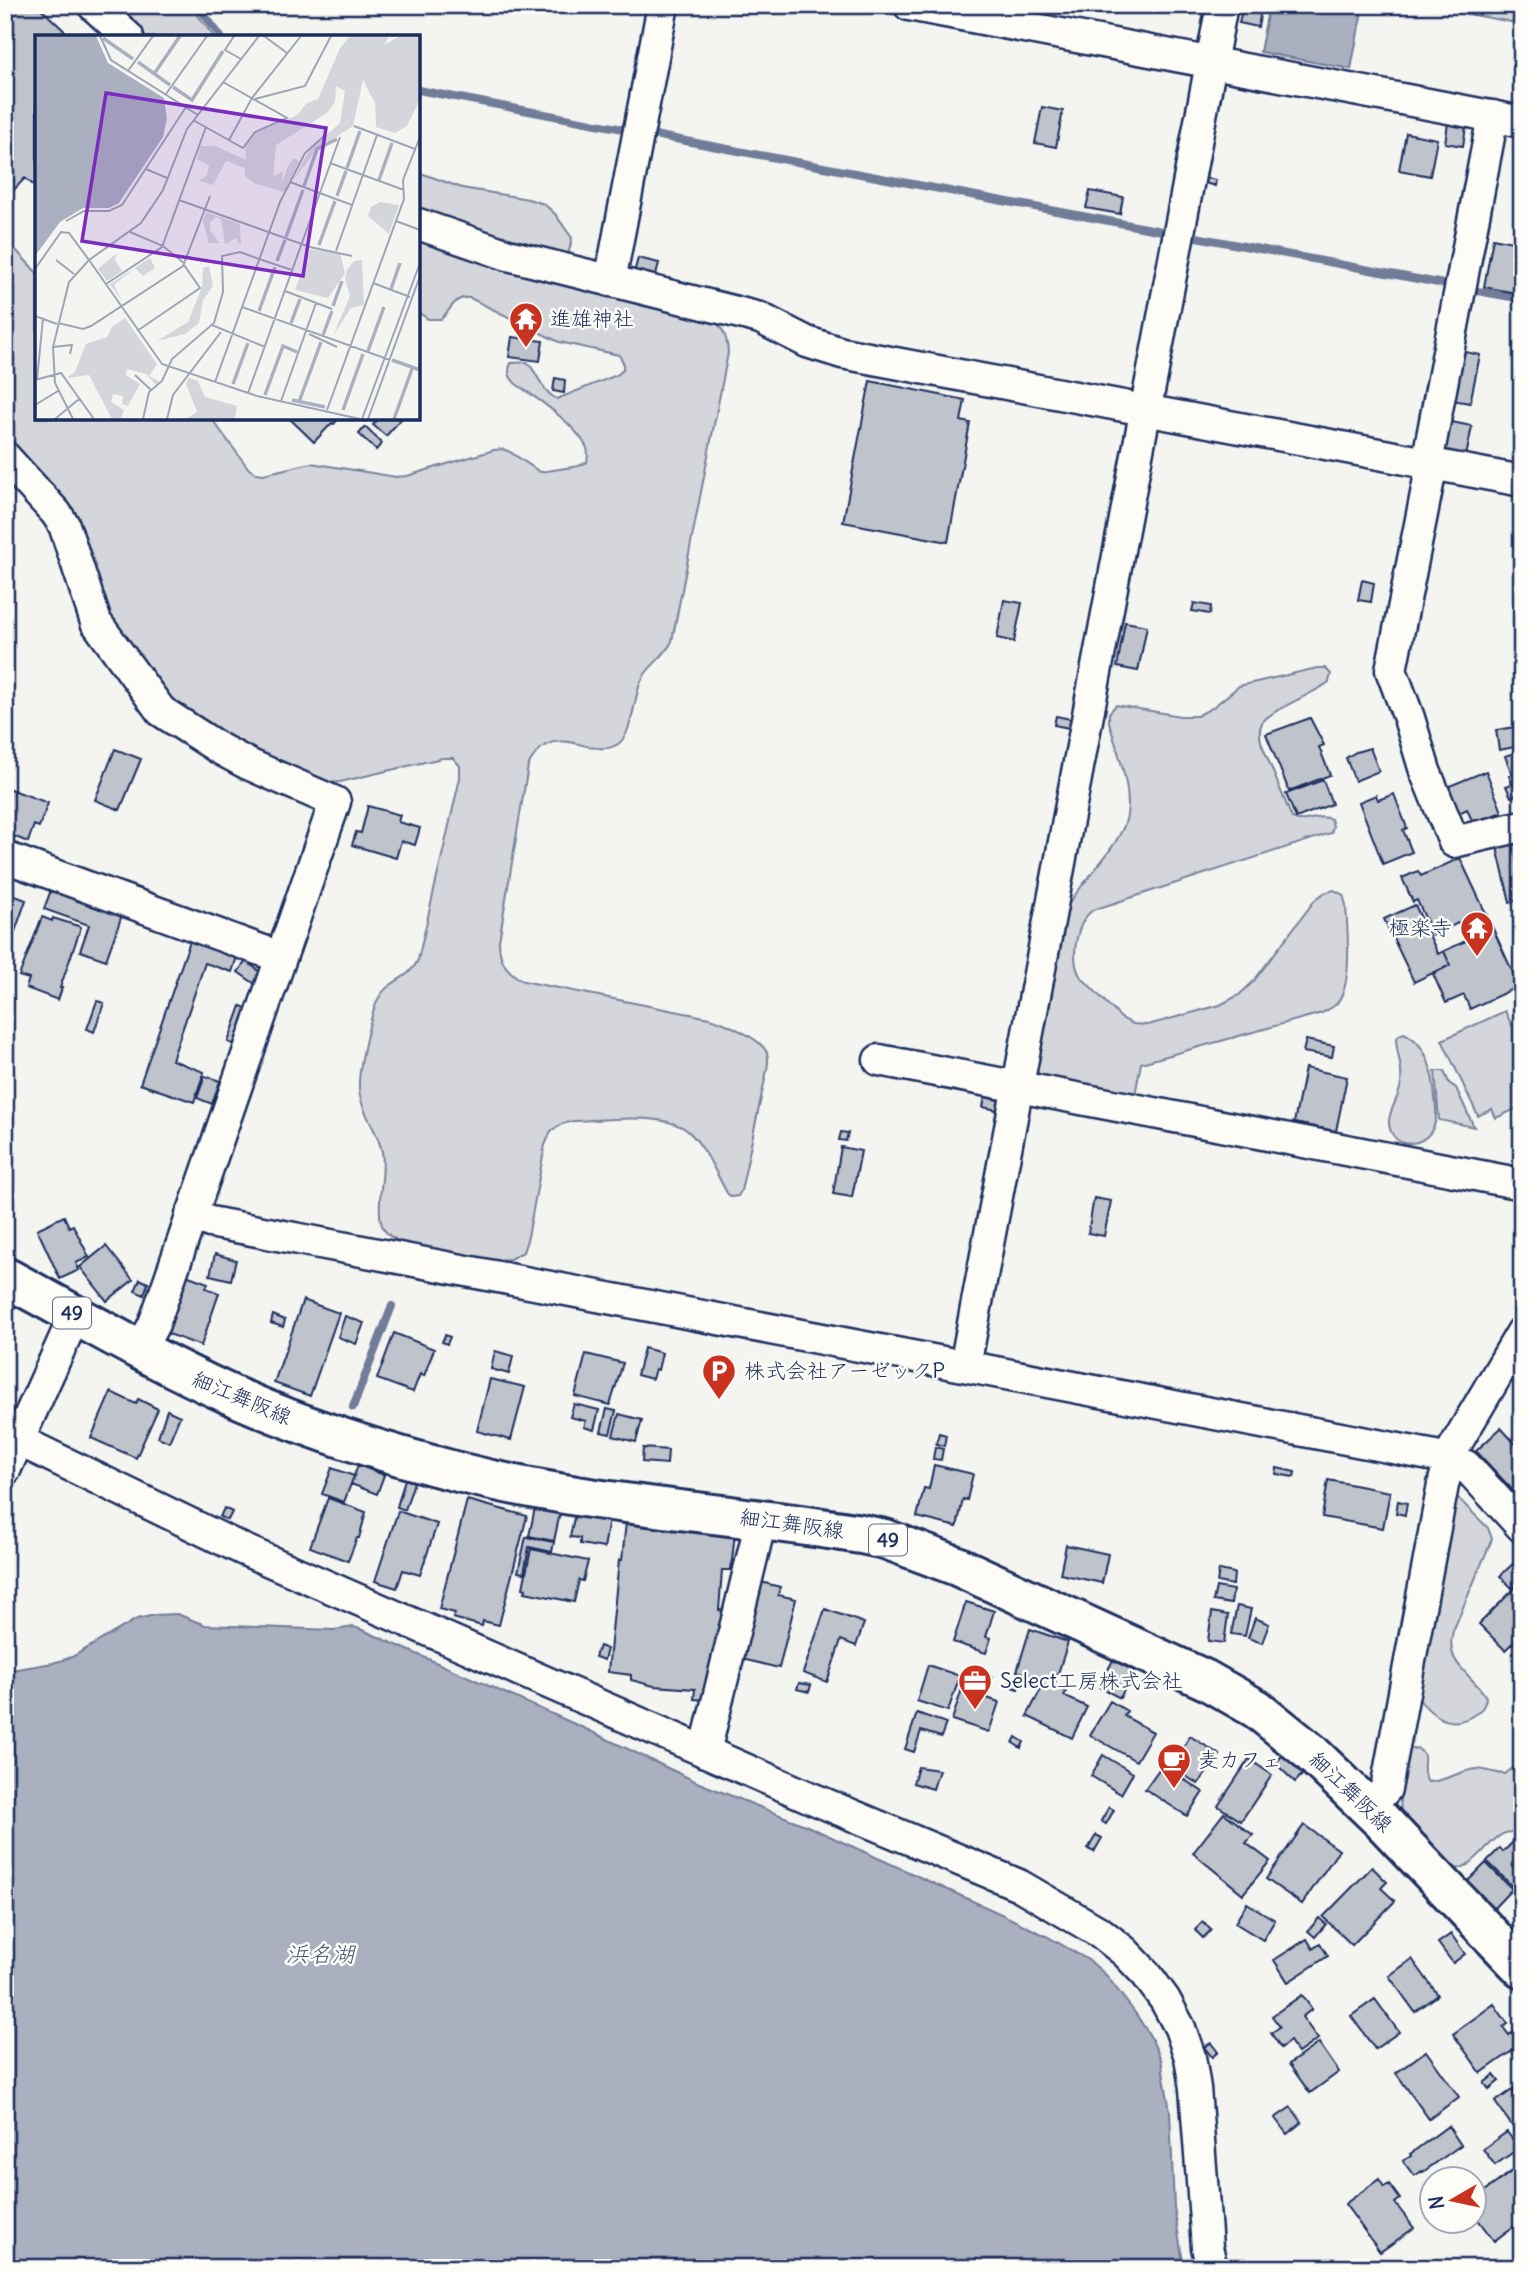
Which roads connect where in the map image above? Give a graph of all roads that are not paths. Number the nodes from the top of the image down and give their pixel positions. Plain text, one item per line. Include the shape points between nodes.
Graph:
1 (93, 5) edge
2 (663, 5) edge
3 (909, 5) edge
4 (1222, 5) edge
5 (126, 35) edge
6 (1212, 63) junction
7 (1508, 119) edge
8 (420, 225) edge
9 (610, 281) junction
10 (1146, 410) junction
11 (5, 457) edge
12 (1429, 463) junction
13 (1522, 481) edge
14 (1522, 826) edge
15 (5, 857) edge
16 (281, 957) junction
17 (879, 1060) dead end
18 (1018, 1087) junction
19 (1522, 1184) edge
20 (191, 1215) junction
21 (5, 1277) edge
22 (75, 1315) junction
23 (1522, 1332) edge
24 (139, 1350) junction
25 (965, 1366) junction
26 (18, 1440) junction
27 (1450, 1461) junction
28 (5, 1470) edge
29 (760, 1520) junction
30 (1522, 1527) edge
31 (705, 1752) junction
32 (1368, 1808) junction
33 (1522, 1968) edge
34 (1212, 2268) edge

1 - 5 street
2 - 9 street
3 - 6 street
4 - 6 street
6 - 7 street
6 - 10 street
7 - 12 street
8 - 9 street via 493,251
9 - 10 street via 760,318 824,349
10 - 12 street
10 - 18 street
11 - 16 street via 64,525 96,622 161,711 248,764 335,802
12 - 13 street
12 - 14 street via 1391,670 1454,842
15 - 16 street
16 - 20 street
17 - 18 street
18 - 19 street
18 - 25 street
20 - 24 street via 153,1324
20 - 25 street
21 - 22 main road, 細江舞阪線 / 49
22 - 24 main road, 細江舞阪線 / 49
22 - 26 street
23 - 27 street
24 - 29 main road, 細江舞阪線 / 49 via 266,1409 416,1461 559,1493
25 - 27 street
26 - 28 street
26 - 31 street via 242,1549
27 - 30 street via 1465,1465
27 - 32 street via 1386,1789
29 - 31 street
29 - 32 main road, 細江舞阪線 / 49 via 861,1534 910,1548 1206,1680 1286,1731
31 - 34 street via 1019,1885 1125,1952 1165,2000 1190,2057
32 - 33 main road, 細江舞阪線 / 49

